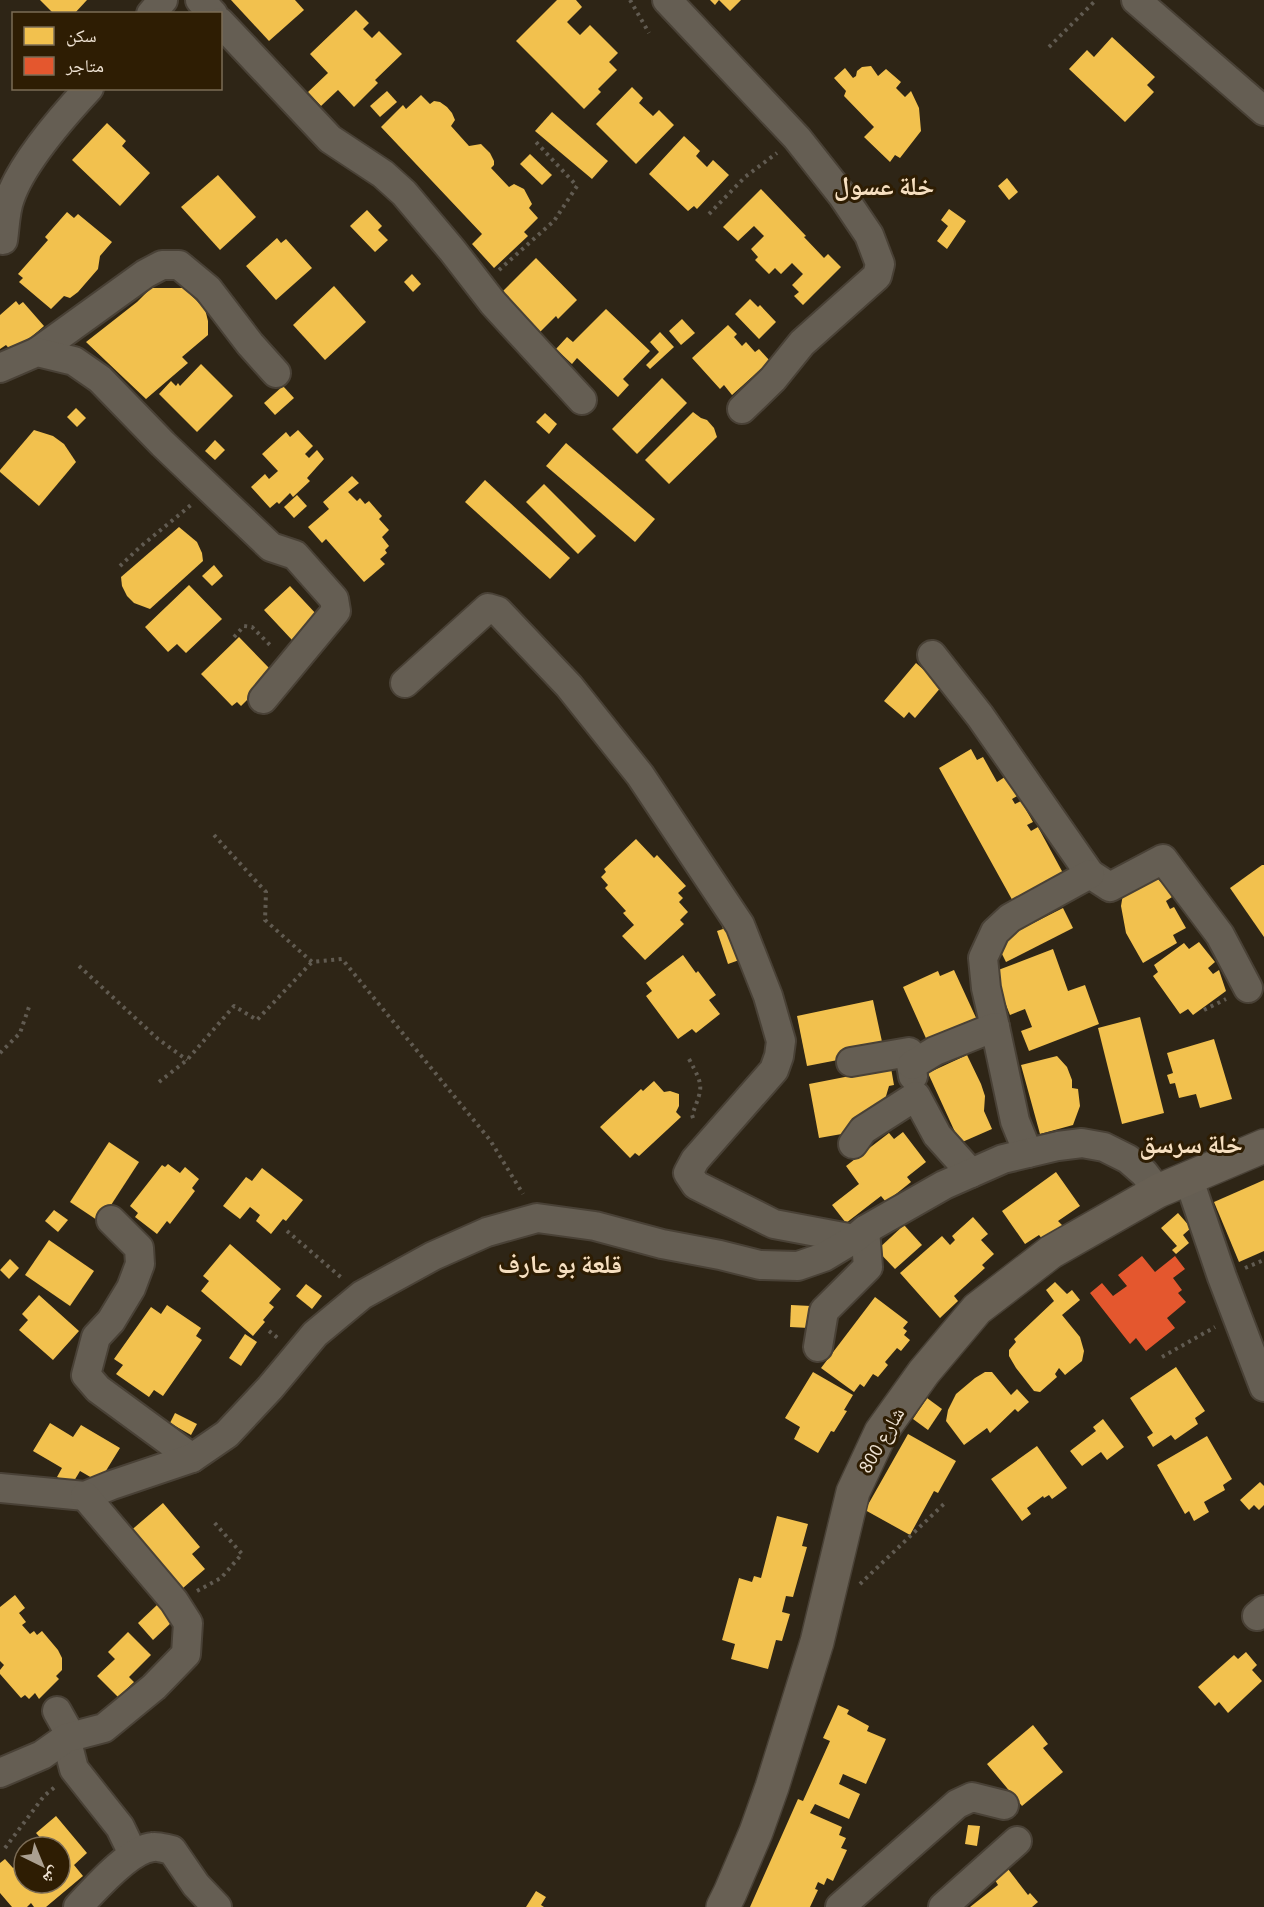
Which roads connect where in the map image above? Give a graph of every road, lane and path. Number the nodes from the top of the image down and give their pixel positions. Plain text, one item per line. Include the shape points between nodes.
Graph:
1 (163, 0) edge
2 (200, 0) edge
3 (630, 0) edge
4 (667, 0) edge
5 (1096, 0) edge
6 (1136, 0) edge
7 (153, 12) edge
8 (211, 12) edge
9 (222, 24) edge
10 (649, 33) dead end
11 (1049, 47) dead end
12 (86, 90) edge
13 (1264, 111) edge
14 (797, 138) junction
15 (536, 142) dead end
16 (710, 214) dead end
17 (3, 240) dead end
18 (480, 286) junction
19 (37, 352) junction
20 (0, 368) edge
21 (276, 373) dead end
22 (582, 400) dead end
23 (742, 409) dead end
24 (210, 489) junction
25 (120, 566) dead end
26 (234, 637) dead end
27 (932, 656) dead end
28 (291, 663) junction
29 (405, 683) dead end
30 (263, 699) dead end
31 (214, 834) dead end
32 (1090, 874) junction
33 (312, 962) junction
34 (79, 966) dead end
35 (1248, 988) dead end
36 (30, 1004) dead end
37 (995, 1027) junction
38 (0, 1053) edge
39 (689, 1059) dead end
40 (187, 1060) junction
41 (851, 1062) dead end
42 (912, 1065) junction
43 (159, 1082) dead end
44 (916, 1096) junction
45 (713, 1139) junction
46 (853, 1144) dead end
47 (1264, 1146) edge
48 (1028, 1153) junction
49 (971, 1173) junction
50 (1188, 1177) junction
51 (1158, 1191) junction
52 (537, 1218) junction
53 (111, 1220) dead end
54 (287, 1231) dead end
55 (860, 1235) junction
56 (362, 1295) junction
57 (1237, 1316) junction
58 (818, 1347) dead end
59 (1162, 1357) dead end
60 (1264, 1387) edge
61 (192, 1458) junction
62 (0, 1488) edge
63 (85, 1496) junction
64 (946, 1503) dead end
65 (213, 1521) dead end
66 (858, 1586) dead end
67 (188, 1623) junction
68 (57, 1711) dead end
69 (66, 1738) junction
70 (74, 1769) junction
71 (0, 1773) edge
72 (1004, 1805) dead end
73 (1017, 1841) dead end
74 (4, 1848) dead end
75 (133, 1854) junction
76 (78, 1907) edge
77 (217, 1907) edge
78 (723, 1907) edge
79 (840, 1907) edge
80 (943, 1907) edge

1 - 7 street
2 - 8 street
3 - 10 path
4 - 14 street
5 - 11 path
6 - 13 street
9 - 18 street via 330,139 404,193
12 - 17 street via 39,148 9,199
14 - 16 path via 745,177
14 - 23 street via 869,235 880,264 877,276 802,343
15 - 18 path via 577,186 554,221
18 - 22 street
19 - 20 street
19 - 21 street via 146,274 162,265 179,265 208,288
19 - 24 street via 74,361 100,379
24 - 25 path
24 - 28 street via 271,547 295,555 334,599 336,611
26 - 28 path via 244,626 252,627
27 - 32 street via 980,716
28 - 30 street
29 - 45 street via 488,608 498,611 569,686 640,775 740,926 781,1041 774,1070
31 - 33 path via 266,892 265,920
32 - 35 street via 1110,887 1163,859 1220,935
32 - 37 street via 1010,918 995,932 983,958
33 - 40 path via 257,1020 234,1006
33 - 52 path via 342,959 490,1140
34 - 40 path via 158,1039
36 - 38 path via 20,1033
37 - 42 street via 935,1051
37 - 48 street via 1015,1121
39 - 45 path via 702,1088 692,1115 698,1130
40 - 43 path
41 - 42 street via 909,1052
42 - 44 street
44 - 46 street via 863,1130
44 - 49 street via 938,1135
45 - 55 street via 688,1173 696,1185 774,1224
47 - 50 main road, شارع 800
48 - 49 street
48 - 51 street via 1082,1143 1104,1147 1128,1159
49 - 55 street
50 - 51 main road, شارع 800
50 - 57 street
51 - 78 main road, شارع 800 via 1051,1252 977,1309 924,1372 881,1432 853,1492 817,1642 772,1787
52 - 55 street via 595,1226 760,1265 798,1266 824,1257
52 - 56 street via 488,1232 433,1256
53 - 61 street via 139,1248 140,1264 131,1288 96,1337 86,1375 98,1389
54 - 56 path
55 - 58 street via 868,1266 824,1311
56 - 61 street via 315,1334 227,1434
57 - 59 path
57 - 60 street
61 - 63 street
62 - 63 street
63 - 67 street
64 - 66 path
65 - 67 path via 242,1554 221,1578 194,1593
67 - 69 street via 186,1654 154,1687 104,1728
68 - 69 street via 66,1728
69 - 70 street
69 - 71 street via 42,1755
70 - 74 path via 44,1796
70 - 75 street via 120,1827
72 - 79 street via 972,1797 957,1804
73 - 80 street
75 - 76 street
75 - 77 street via 153,1847 172,1850

